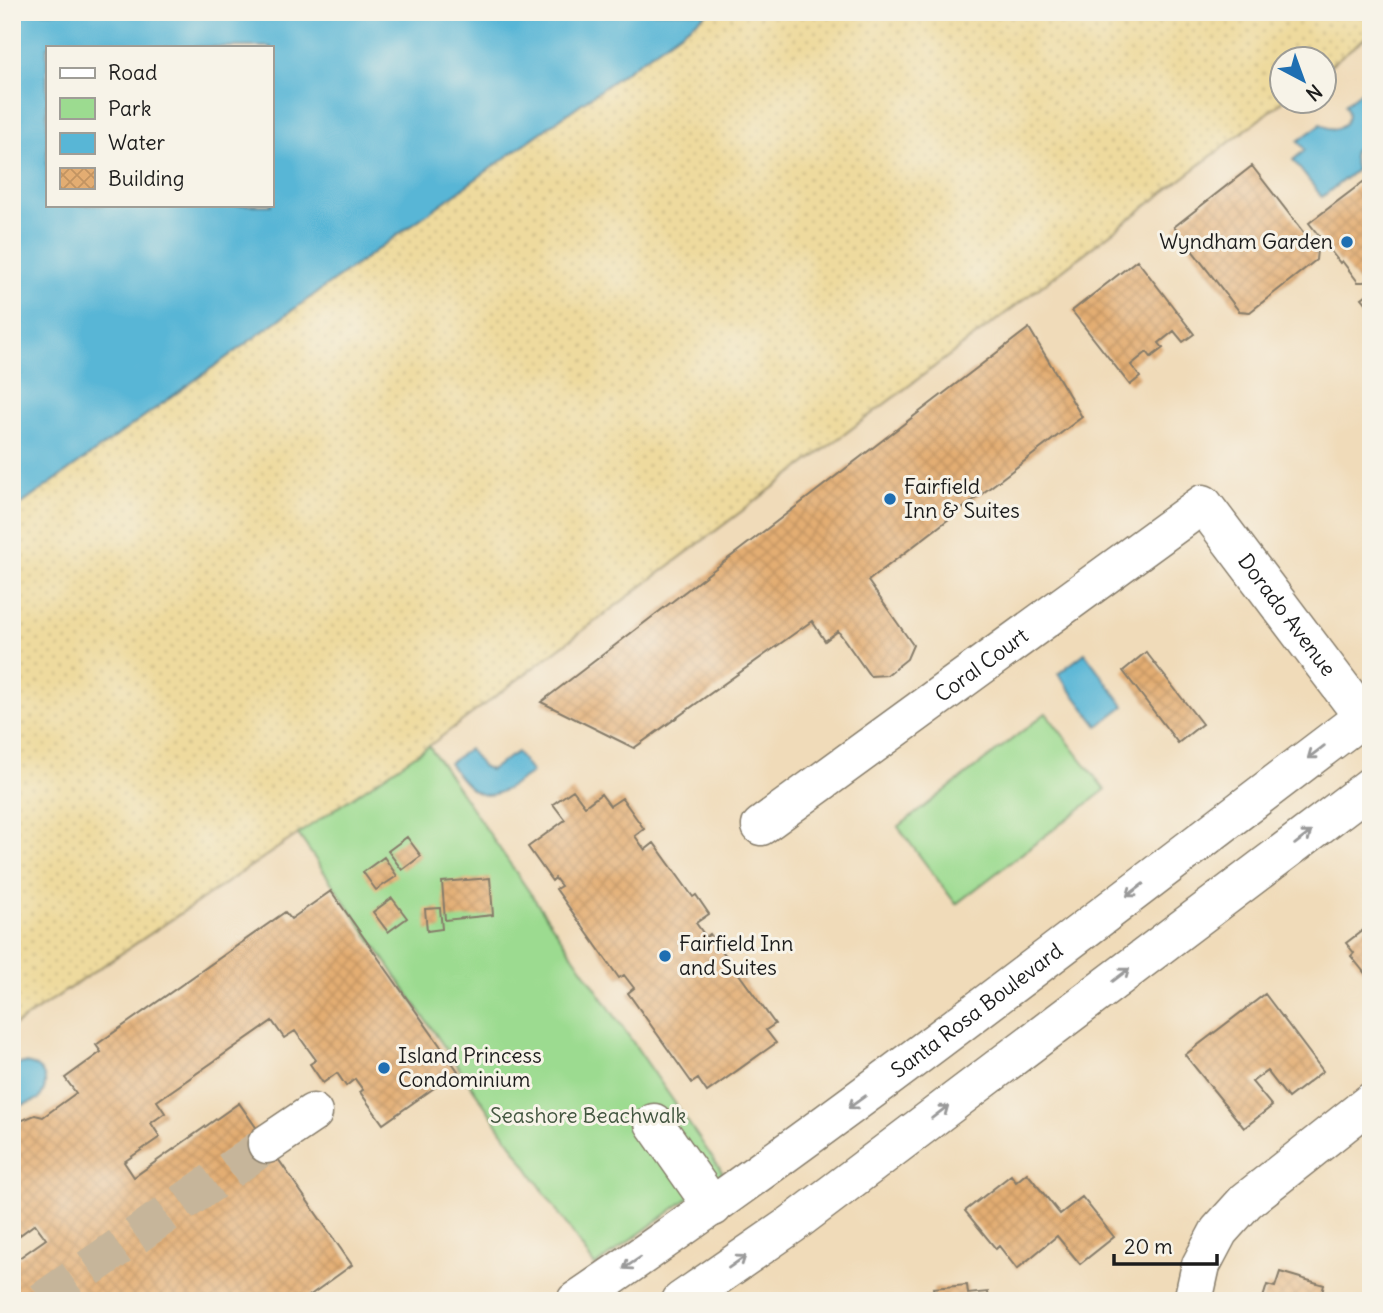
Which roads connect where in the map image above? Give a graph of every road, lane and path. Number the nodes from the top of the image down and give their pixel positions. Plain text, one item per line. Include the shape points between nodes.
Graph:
1 (1203, 504) joint
2 (1368, 718) edge
3 (1371, 786) edge
4 (761, 827) dead end
5 (1371, 1102) edge
6 (313, 1113) dead end
7 (654, 1123) dead end
8 (267, 1144) tunnel mouth
9 (713, 1207) junction
10 (673, 1235) junction
11 (693, 1292) edge
12 (576, 1301) edge
13 (1193, 1301) edge

1 - 2 street, Dorado Avenue
1 - 4 street, Coral Court
2 -> 9 street, Santa Rosa Boulevard
11 -> 3 street via 791,1225
5 - 13 street via 1246,1201 1219,1231 1201,1265
6 - 8 street
7 - 9 street
9 - 10 street, Santa Rosa Boulevard
10 - 11 street
10 -> 12 street, Santa Rosa Boulevard

